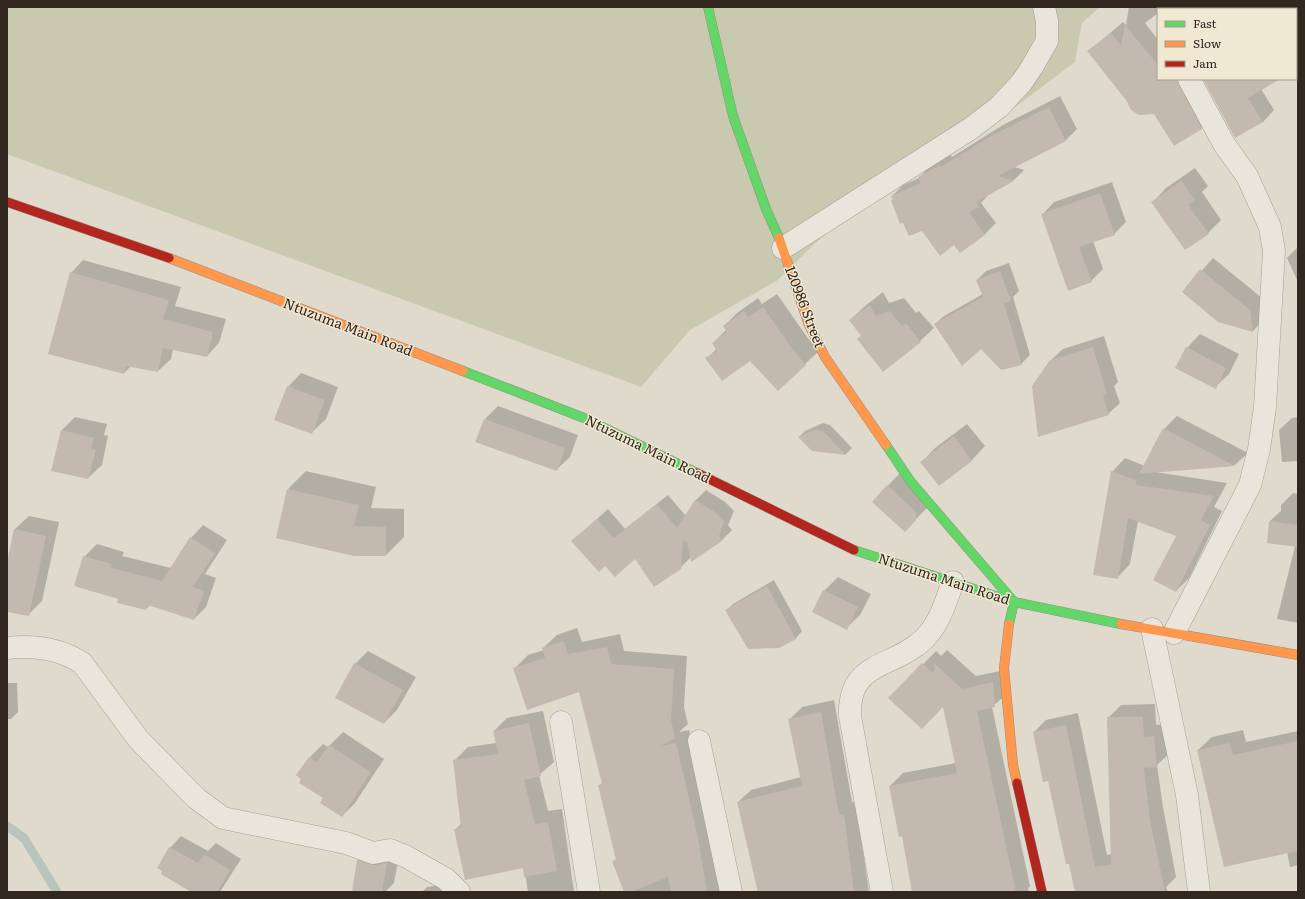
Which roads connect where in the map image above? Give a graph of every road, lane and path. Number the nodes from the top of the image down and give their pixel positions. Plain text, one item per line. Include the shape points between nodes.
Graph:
1 (708, 7) edge
2 (1044, 7) edge
3 (1190, 80) edge
4 (7, 202) edge
5 (783, 248) junction
6 (953, 582) junction
7 (1014, 602) junction
8 (1152, 629) junction
9 (1174, 633) junction
10 (7, 648) edge
11 (1297, 658) edge
12 (561, 722) dead end
13 (699, 741) dead end
14 (458, 892) edge
15 (590, 892) edge
16 (731, 892) edge
17 (882, 892) edge
18 (1042, 892) edge
19 (1199, 892) edge

1 - 5 main road, 120986 Street via 733,116 766,210
2 - 5 street via 1047,41 1022,82 999,107 970,129
3 - 9 street via 1224,144 1248,176 1270,227 1274,251 1265,407 1259,449 1250,485
4 - 6 main road, Ntuzuma Main Road via 161,255 577,415 852,549
5 - 7 main road, 120986 Street via 809,325 846,390 911,482
6 - 7 main road, Ntuzuma Main Road
6 - 17 street via 939,620 931,631 916,646 867,672 852,690 850,716
7 - 8 main road, Ntuzuma Main Road
7 - 18 main road via 1006,640 1004,668 1013,765
8 - 9 main road, Ntuzuma Main Road
8 - 19 street via 1187,795
9 - 11 main road, Ntuzuma Main Road
10 - 14 street via 52,649 82,663 139,740 196,798 223,818 346,843 373,853 390,850 446,880
12 - 15 street
13 - 16 street

